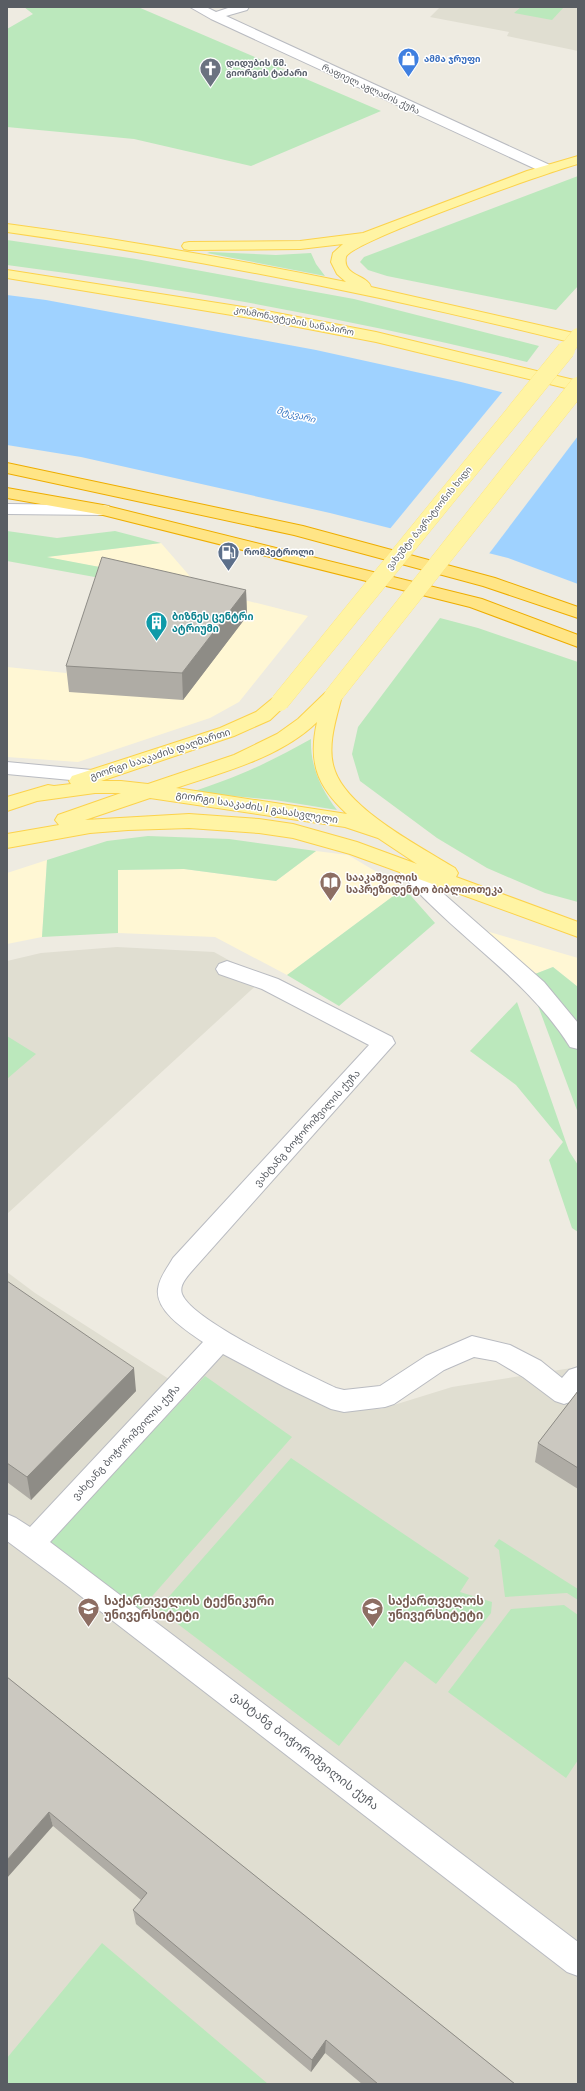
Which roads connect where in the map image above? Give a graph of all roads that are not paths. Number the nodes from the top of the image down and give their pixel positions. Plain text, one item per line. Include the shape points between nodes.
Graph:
1 (196, 7) edge
2 (243, 7) edge
3 (215, 16) junction
4 (578, 160) edge
5 (547, 169) junction
6 (7, 228) edge
7 (371, 235) junction
8 (124, 245) junction
9 (7, 274) edge
10 (374, 291) junction
11 (578, 334) edge
12 (578, 339) edge
13 (578, 386) edge
14 (7, 468) edge
15 (7, 493) edge
16 (7, 509) edge
17 (104, 510) junction
18 (578, 613) edge
19 (578, 641) edge
20 (280, 702) joint
21 (321, 715) junction
22 (7, 768) edge
23 (92, 776) junction
24 (150, 790) junction
25 (35, 795) junction
26 (7, 804) edge
27 (387, 834) junction
28 (7, 840) edge
29 (408, 869) junction
30 (476, 891) junction
31 (578, 930) edge
32 (227, 968) dead end
33 (578, 1041) edge
34 (220, 1340) junction
35 (578, 1378) edge
36 (7, 1526) edge
37 (31, 1544) junction
38 (578, 1961) edge

1 - 3 street, რაფიელ აგლაძის ქუჩა
2 - 3 street
3 - 5 street, რაფიელ აგლაძის ქუჩა
4 - 5 main road
5 - 7 main road
6 - 8 main road
7 - 8 main road via 330,242 278,246
7 - 10 main road via 348,246 339,254 338,262 346,276
8 - 10 main road
9 - 13 main road, კოსმონავტების სანაპირო via 272,317 429,349
10 - 12 main road via 507,320
11 - 20 main road, ვახუშტი ბაგრატიონის ხიდი, bridge
13 - 21 main road, გიორგი სააკაძის I გასასვლელი, bridge via 333,696
14 - 18 highway via 297,530 489,582
15 - 17 highway
16 - 17 street
17 - 19 highway via 476,603
20 - 23 main road, გიორგი სააკაძის დაღმართი via 263,716 227,732
21 - 24 main road, გიორგი სააკაძის დაღმართი via 284,738 241,759
21 - 27 main road, გიორგი სააკაძის I გასასვლელი via 325,770 332,785 358,813
22 - 23 street
23 - 25 main road, გიორგი სააკაძის დაღმართი
24 - 25 main road, გიორგი სააკაძის დაღმართი via 95,787
24 - 27 main road, გიორგი სააკაძის I გასასვლელი via 322,816 348,821
24 - 28 main road, გიორგი სააკაძის დაღმართი
25 - 26 main road, გიორგი სააკაძის დაღმართი
27 - 30 main road, გიორგი სააკაძის I გასასვლელი
28 - 29 main road, გიორგი სააკაძის I გასასვლელი via 128,822 229,822 293,831 357,849
29 - 30 main road, გიორგი სააკაძის I გასასვლელი
29 - 33 street via 438,900 536,987 566,1022
30 - 31 main road, გიორგი სააკაძის I გასასვლელი
32 - 34 street, ვახტანგ ბოჭორიშვილის ქუჩა via 270,984 384,1043 182,1265 169,1283 170,1297 180,1312 199,1328
34 - 35 street, ვახტანგ ბოჭორიშვილის ქუჩა via 332,1398 344,1401 385,1396 435,1363 472,1346 501,1352 532,1369 564,1393
34 - 37 street, ვახტანგ ბოჭორიშვილის ქუჩა
36 - 37 street, ვახტანგ ბოჭორიშვილის ქუჩა
37 - 38 street, ვახტანგ ბოჭორიშვილის ქუჩა

